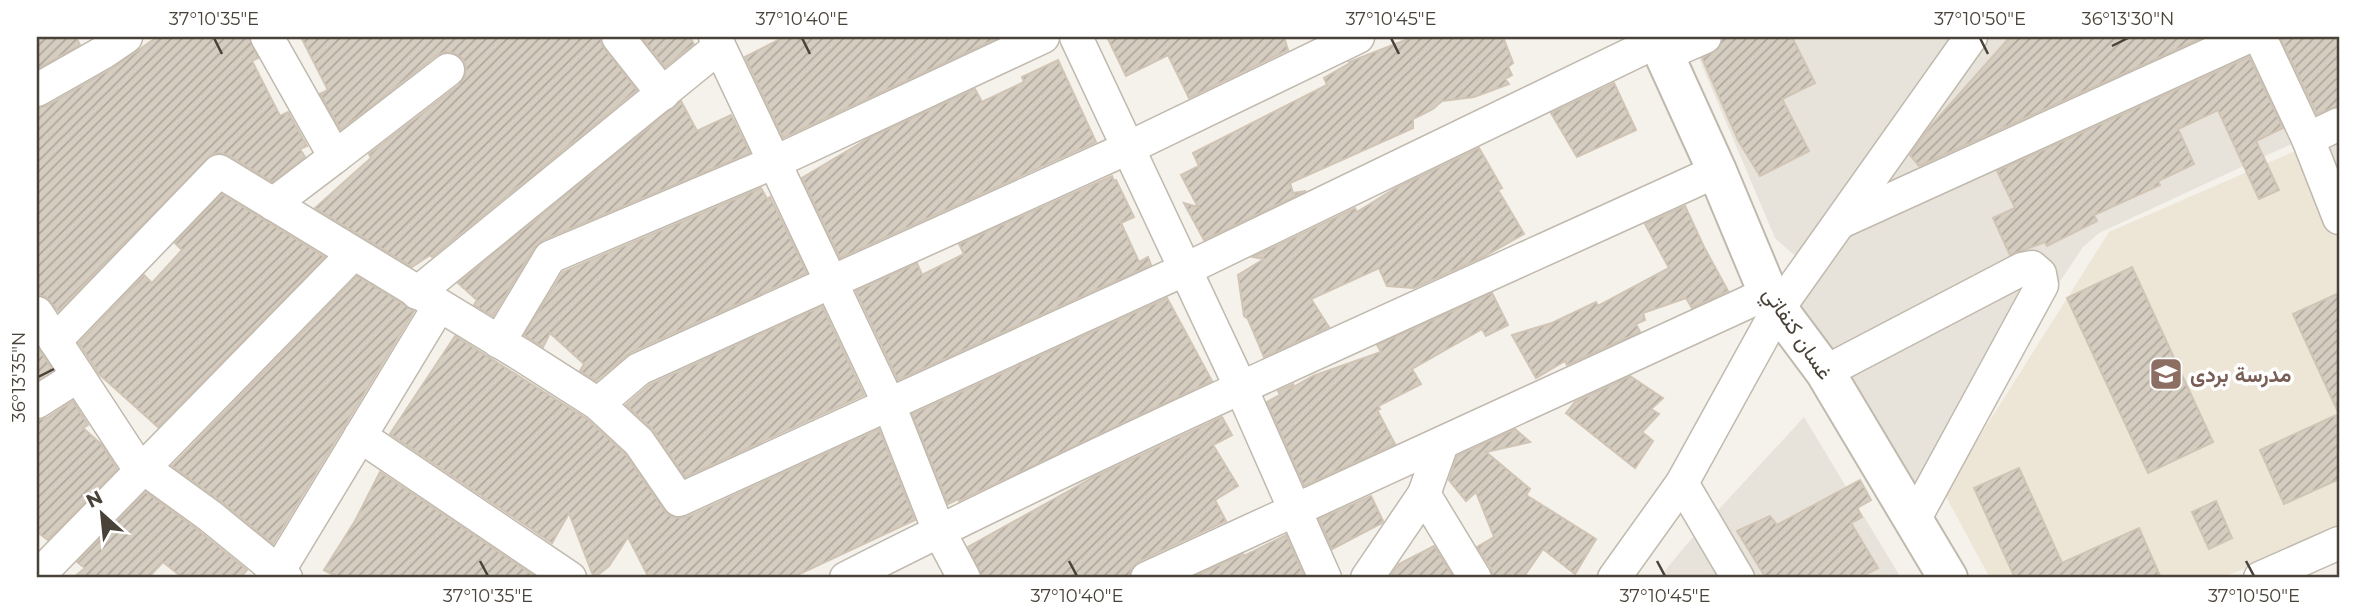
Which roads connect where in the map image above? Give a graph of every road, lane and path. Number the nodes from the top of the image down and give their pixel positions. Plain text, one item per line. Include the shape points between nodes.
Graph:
1 (267, 37) edge
2 (618, 37) edge
3 (1043, 37) edge
4 (1076, 37) edge
5 (1358, 37) edge
6 (1705, 37) edge
7 (1971, 37) edge
8 (2248, 37) edge
9 (2260, 37) edge
10 (109, 42) edge
11 (717, 42) edge
12 (1659, 44) edge
13 (448, 69) dead end
14 (37, 90) edge
15 (663, 94) junction
16 (2339, 124) edge
17 (2308, 139) junction
18 (1128, 148) junction
19 (335, 157) junction
20 (775, 162) junction
21 (1717, 171) junction
22 (274, 204) junction
23 (2339, 218) edge
24 (1842, 222) junction
25 (353, 254) junction
26 (1185, 269) junction
27 (830, 282) junction
28 (428, 299) junction
29 (1773, 301) junction
30 (37, 313) edge
31 (55, 341) junction
32 (499, 342) junction
33 (1825, 372) junction
34 (78, 376) junction
35 (1241, 388) junction
36 (37, 402) edge
37 (888, 402) junction
38 (598, 404) junction
39 (360, 436) junction
40 (1442, 444) junction
41 (144, 468) junction
42 (1682, 483) junction
43 (1424, 494) junction
44 (1295, 511) junction
45 (1913, 522) junction
46 (939, 531) junction
47 (2339, 543) edge
48 (278, 576) edge
49 (37, 577) edge
50 (570, 578) edge
51 (846, 578) edge
52 (964, 578) edge
53 (1147, 578) edge
54 (1325, 578) edge
55 (1367, 578) edge
56 (1475, 578) edge
57 (1614, 578) edge
58 (1738, 578) edge
59 (1948, 578) edge
60 (2260, 578) edge

1 - 19 street
2 - 15 street
3 - 20 street
4 - 18 street
5 - 18 street
6 - 12 street
7 - 24 street
8 - 24 street
9 - 17 street
10 - 14 street
11 - 15 street
11 - 20 street
12 - 21 street, غسان كنفاتي
12 - 26 street
13 - 19 street
15 - 28 street
16 - 17 street
17 - 23 street
18 - 26 street
18 - 27 street
19 - 22 street
20 - 27 street
20 - 32 street via 550,257
21 - 29 street, غسان كنفاتي
21 - 35 street
22 - 25 street
22 - 31 street via 219,172
24 - 29 street
25 - 28 street
25 - 41 street
26 - 35 street
26 - 37 street
27 - 37 street
27 - 38 street via 639,369
28 - 32 street
28 - 39 street
29 - 33 street, غسان كنفاتي
29 - 40 street
29 - 42 street
30 - 31 street
31 - 34 street
32 - 38 street
33 - 45 street, غسان كنفاتي
33 - 45 street via 2022,269 2032,267 2040,274 2042,285
34 - 36 street
34 - 41 street via 134,461
35 - 44 street
35 - 46 street
37 - 38 street via 679,500 639,442
37 - 46 street
39 - 48 street
39 - 50 street
40 - 43 street
40 - 44 street
41 - 48 street via 210,516
41 - 49 street
42 - 57 street
42 - 58 street
43 - 55 street
43 - 56 street
44 - 53 street
44 - 54 street
45 - 59 street, غسان كنفاتي
46 - 51 street
46 - 52 street
47 - 60 street

